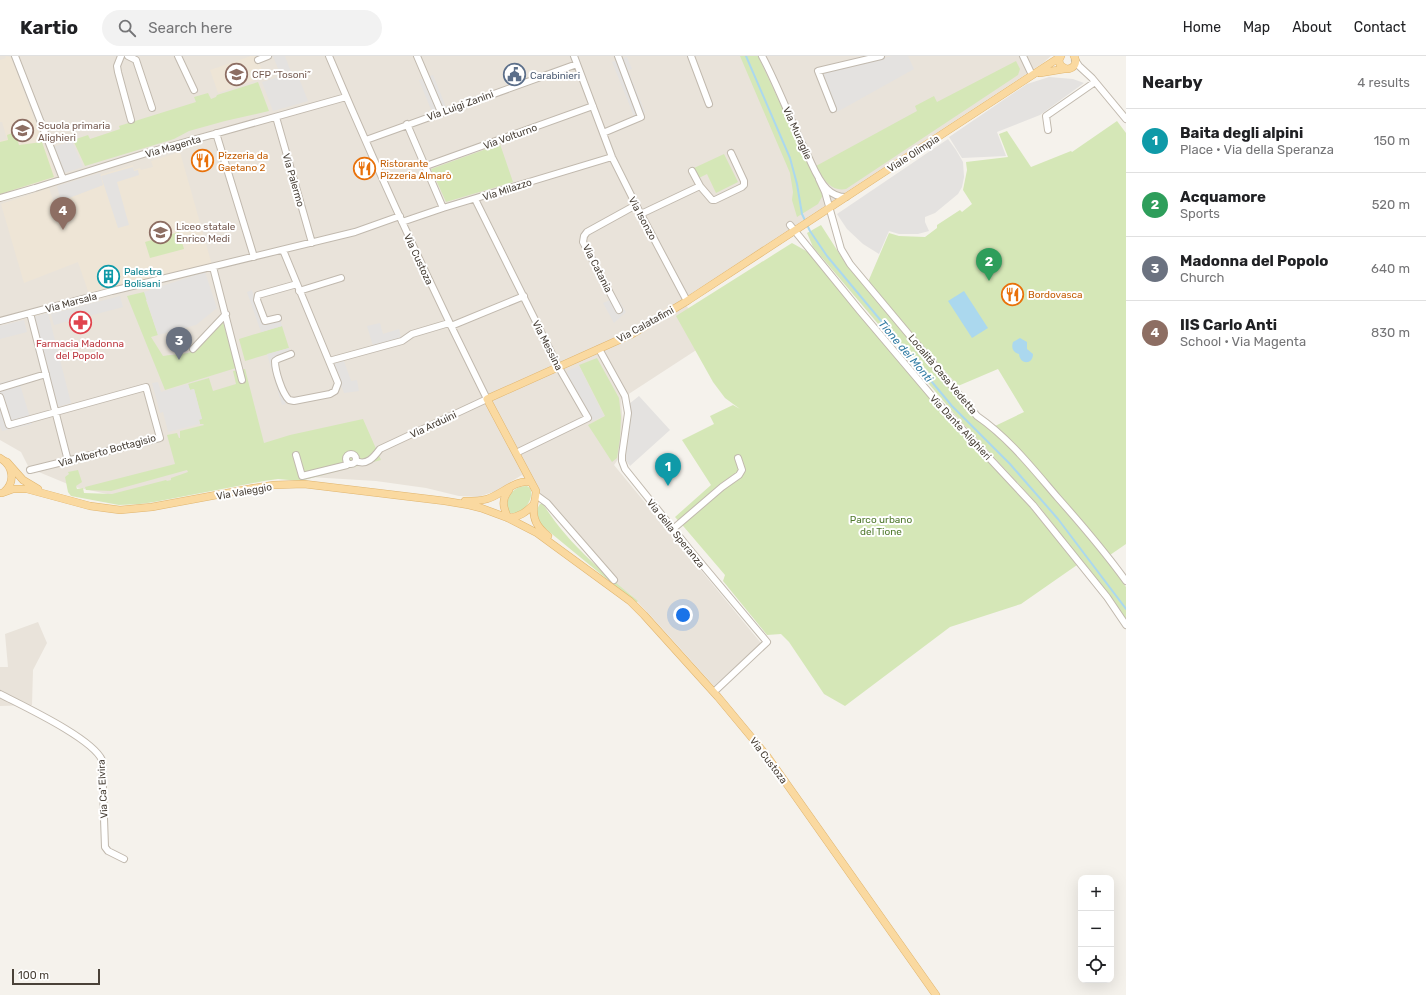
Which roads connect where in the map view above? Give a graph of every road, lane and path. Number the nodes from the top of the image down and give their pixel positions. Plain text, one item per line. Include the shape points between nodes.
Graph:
1 (15, 56) edge
2 (121, 56) edge
3 (128, 56) edge
4 (178, 56) edge
5 (268, 56) edge
6 (330, 56) edge
7 (417, 56) edge
8 (574, 56) edge
9 (691, 56) edge
10 (762, 56) edge
11 (881, 56) edge
12 (1023, 56) edge
13 (1060, 57) edge
14 (619, 58) edge
15 (1075, 58) edge
16 (258, 60) dead end
17 (577, 64) junction
18 (1066, 69) junction
19 (1032, 75) junction
20 (1094, 80) junction
21 (194, 90) dead end
22 (346, 97) junction
23 (709, 104) dead end
24 (593, 106) junction
25 (152, 108) dead end
26 (833, 109) dead end
27 (441, 112) junction
28 (276, 117) junction
29 (1126, 119) edge
30 (131, 120) dead end
31 (408, 124) junction
32 (1048, 130) dead end
33 (216, 133) junction
34 (603, 133) junction
35 (366, 140) junction
36 (731, 153) dead end
37 (612, 157) junction
38 (426, 166) junction
39 (692, 171) dead end
40 (63, 179) junction
41 (819, 179) junction
42 (700, 186) junction
43 (846, 197) junction
44 (0, 198) edge
45 (474, 199) junction
46 (636, 205) junction
47 (443, 208) junction
48 (829, 208) junction
49 (641, 214) junction
50 (401, 219) junction
51 (792, 228) junction
52 (312, 243) junction
53 (283, 250) junction
54 (254, 257) junction
55 (213, 266) junction
56 (341, 278) dead end
57 (297, 284) junction
58 (300, 291) junction
59 (524, 296) junction
60 (687, 301) junction
61 (619, 310) dead end
62 (30, 313) junction
63 (226, 314) junction
64 (278, 318) dead end
65 (0, 321) edge
66 (450, 325) junction
67 (193, 349) dead end
68 (599, 349) junction
69 (290, 354) dead end
70 (329, 361) junction
71 (558, 366) junction
72 (46, 374) junction
73 (242, 380) dead end
74 (0, 388) edge
75 (0, 397) edge
76 (487, 399) junction
77 (56, 413) junction
78 (296, 455) dead end
79 (517, 456) junction
80 (0, 458) edge
81 (738, 458) dead end
82 (68, 461) junction
83 (6, 462) junction
84 (30, 470) dead end
85 (530, 482) junction
86 (512, 486) junction
87 (1, 493) edge
88 (45, 493) junction
89 (536, 495) junction
90 (445, 501) junction
91 (534, 504) junction
92 (508, 518) junction
93 (673, 529) junction
94 (568, 555) junction
95 (614, 580) dead end
96 (1126, 581) edge
97 (1126, 625) edge
98 (717, 689) dead end
99 (0, 694) edge
100 (124, 859) dead end
101 (936, 995) edge

1 - 40 street
2 - 30 street via 118,72
3 - 25 street via 136,60
4 - 21 street
5 - 16 street
6 - 22 street, Via Custoza
7 - 27 street
8 - 17 street, Via Isonzo
9 - 23 street
10 - 41 street, Via Muraglie
11 - 26 street via 818,71
12 - 19 street
13 - 18 main road via 1059,63
13 - 19 main road, Viale Olimpia
14 - 34 street via 641,117
15 - 18 main road via 1074,65
15 - 20 street via 1082,70
17 - 24 street, Via Isonzo
17 - 27 street, Via Luigi Zanini
18 - 19 main road, Viale Olimpia
18 - 20 street, Viale Olimpia via 1076,70
19 - 43 main road, Viale Olimpia
20 - 29 street
20 - 32 street via 1046,116
22 - 28 street, Via Magenta
22 - 35 street, Via Custoza
24 - 34 street, Via Isonzo
24 - 38 street, Via Volturno
27 - 31 street, Via Luigi Zanini
28 - 33 street, Via Magenta
28 - 52 street, Via Palermo
31 - 35 street, Via Luigi Zanini
31 - 38 street
33 - 40 street, Via Magenta
33 - 54 street
34 - 37 street, Via Isonzo
35 - 50 street, Via Custoza
36 - 42 street via 744,185 715,200 712,200
37 - 45 street, Via Milazzo
37 - 46 street, Via Isonzo
38 - 47 street
39 - 42 street
40 - 44 street, Via Magenta
41 - 43 street, Via Muraglie via 831,193
41 - 48 street, Località Casa Vedetta
42 - 49 street
43 - 48 main road, Viale Olimpia
45 - 47 street, Via Milazzo
45 - 59 street, Via Messina
46 - 49 street, Via Isonzo
46 - 61 street, Via Catania via 587,232 583,242
47 - 50 street, Via Milazzo
48 - 51 main road, Viale Olimpia
48 - 96 street, Località Casa Vedetta via 841,249 850,264 977,416 990,425 1033,468 1110,558
49 - 60 street, Via Isonzo
50 - 52 street, Via Marsala
50 - 66 street, Via Custoza
51 - 60 main road, Via Calatafimi
51 - 97 street, Via Dante Alighieri via 937,402 1033,505 1107,597
52 - 53 street, Via Marsala
53 - 54 street, Via Marsala
53 - 57 street
54 - 55 street, Via Marsala
55 - 62 street, Via Marsala
55 - 63 street
56 - 58 street
57 - 58 street
57 - 64 street via 258,295 257,300 265,321
58 - 70 street
59 - 66 street
59 - 71 street, Via Messina
60 - 68 main road, Via Calatafimi via 632,334
62 - 65 street, Via Marsala
62 - 72 street
63 - 67 street
63 - 73 street
66 - 70 street via 412,334 402,341
66 - 76 street, Via Custoza
68 - 71 main road, Via Calatafimi
68 - 93 street, Via della Speranza via 625,396 628,413 622,455 625,469
69 - 70 street via 275,361 285,396 294,401 335,391 338,383
71 - 76 main road, Via Calatafimi
71 - 79 street, Via Messina via 588,418
72 - 74 street
72 - 77 street
75 - 77 street via 9,425
76 - 78 street, Via Arduini via 380,448 367,462 356,461 302,476
76 - 79 main road, Via Custoza
77 - 82 street
77 - 82 street, Via Alberto Bottagisio via 146,387 156,419 160,438
79 - 85 main road, Via Custoza
79 - 86 main road, Via Custoza via 519,477
80 - 83 main road, Via Valeggio
81 - 93 street via 742,470 739,475 722,486
82 - 84 street, Via Alberto Bottagisio
83 - 87 main road via 10,467 12,479 10,485
83 - 88 main road, Via Valeggio via 23,480
85 - 86 main road
85 - 89 main road, Via Custoza
86 - 90 main road via 488,499
86 - 92 main road, Via Custoza via 504,499 503,508
87 - 88 main road, Via Valeggio via 18,488
88 - 90 main road, Via Valeggio via 90,506 120,510 152,507 254,488 304,484
89 - 91 main road, Via Custoza
89 - 95 street, Via Custoza via 547,503
90 - 92 main road, Via Custoza via 481,508
91 - 92 main road via 522,515
91 - 94 main road, Via Custoza via 533,517 536,524
92 - 94 main road, Via Custoza via 537,533
93 - 98 street, Via della Speranza via 766,642
94 - 101 main road, Via Custoza via 640,610 727,707 807,810
99 - 100 street, Via Ca' Elvira via 69,732 99,753 102,760 105,847

